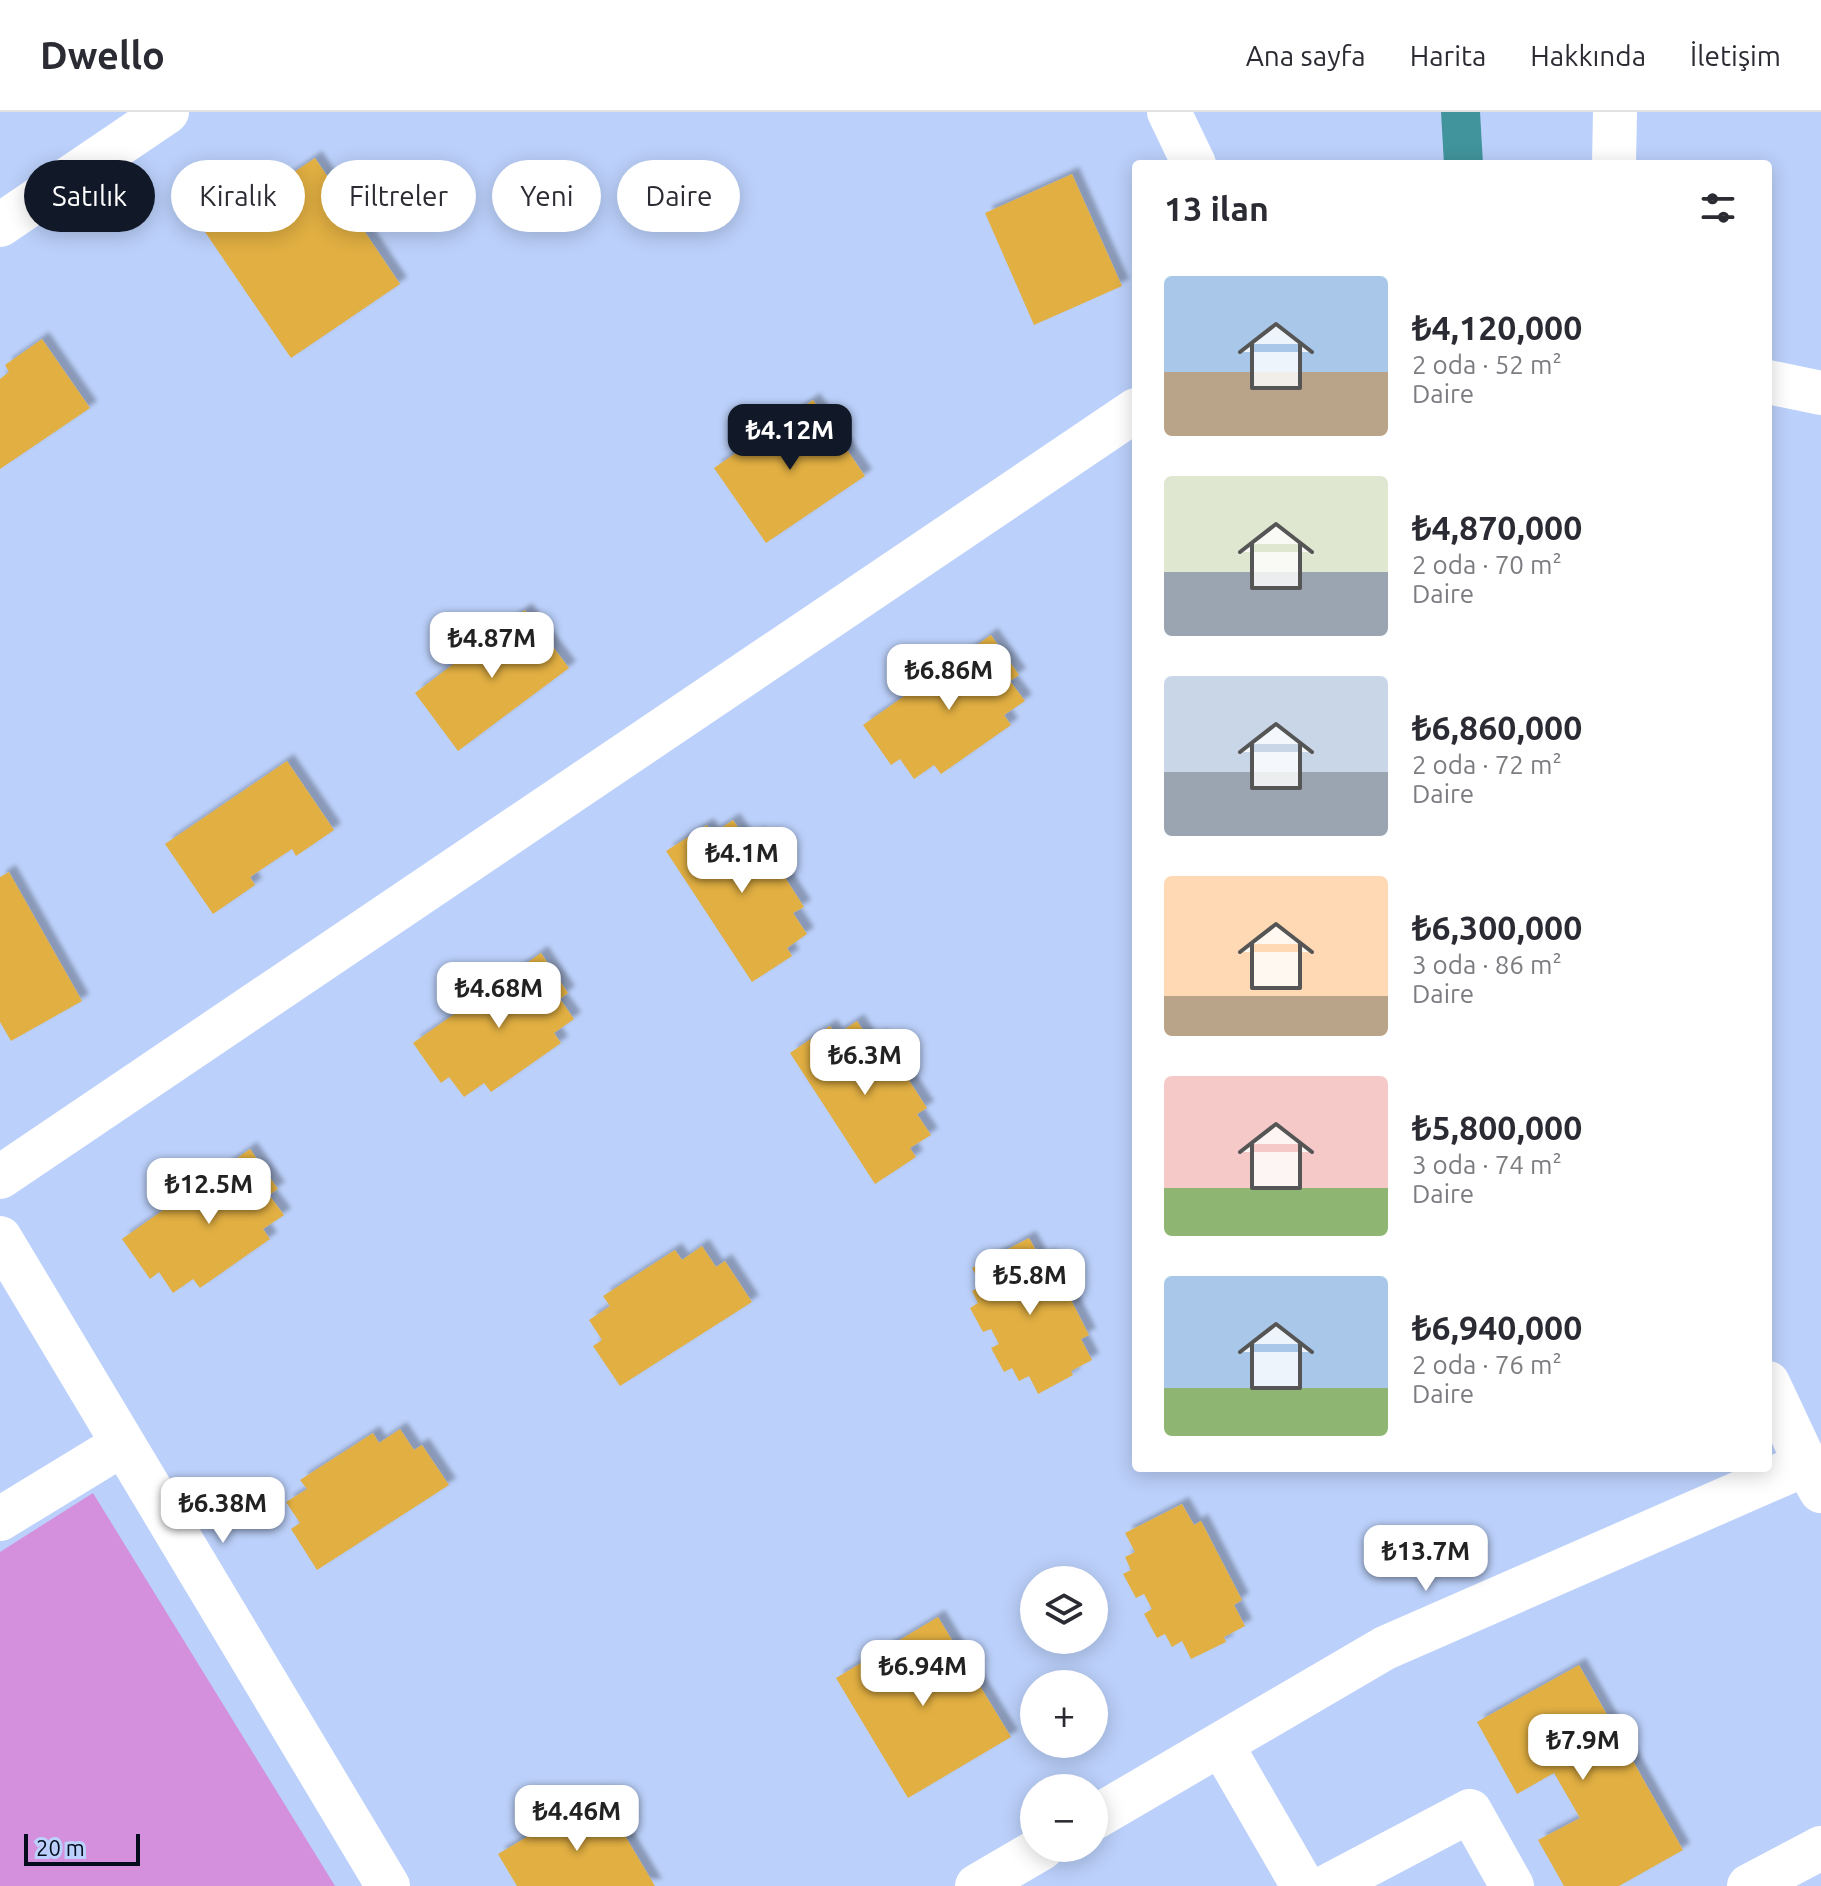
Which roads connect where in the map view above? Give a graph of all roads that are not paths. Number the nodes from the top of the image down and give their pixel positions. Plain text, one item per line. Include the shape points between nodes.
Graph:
1 (167, 112) edge
2 (1169, 112) edge
3 (1615, 112) edge
4 (1192, 160) edge
5 (1614, 160) edge
6 (0, 225) edge
7 (1772, 383) edge
8 (1821, 393) edge
9 (1132, 413) edge
10 (0, 1177) edge
11 (0, 1238) edge
12 (1772, 1391) edge
13 (123, 1444) junction
14 (1814, 1477) edge
15 (0, 1519) edge
16 (1221, 1744) junction
17 (1108, 1810) edge
18 (1821, 1848) edge
19 (1020, 1861) edge
20 (388, 1886) edge
21 (977, 1886) edge
22 (1303, 1886) edge
23 (1328, 1886) edge
24 (1512, 1886) edge
25 (1749, 1886) edge

1 - 6 street
2 - 4 street
3 - 5 street
7 - 8 street
9 - 10 street
11 - 13 street
12 - 14 street
13 - 15 street
13 - 20 street
14 - 16 street via 1385,1648
16 - 17 street
16 - 22 street
18 - 25 street
19 - 21 street
23 - 24 street via 1470,1811

